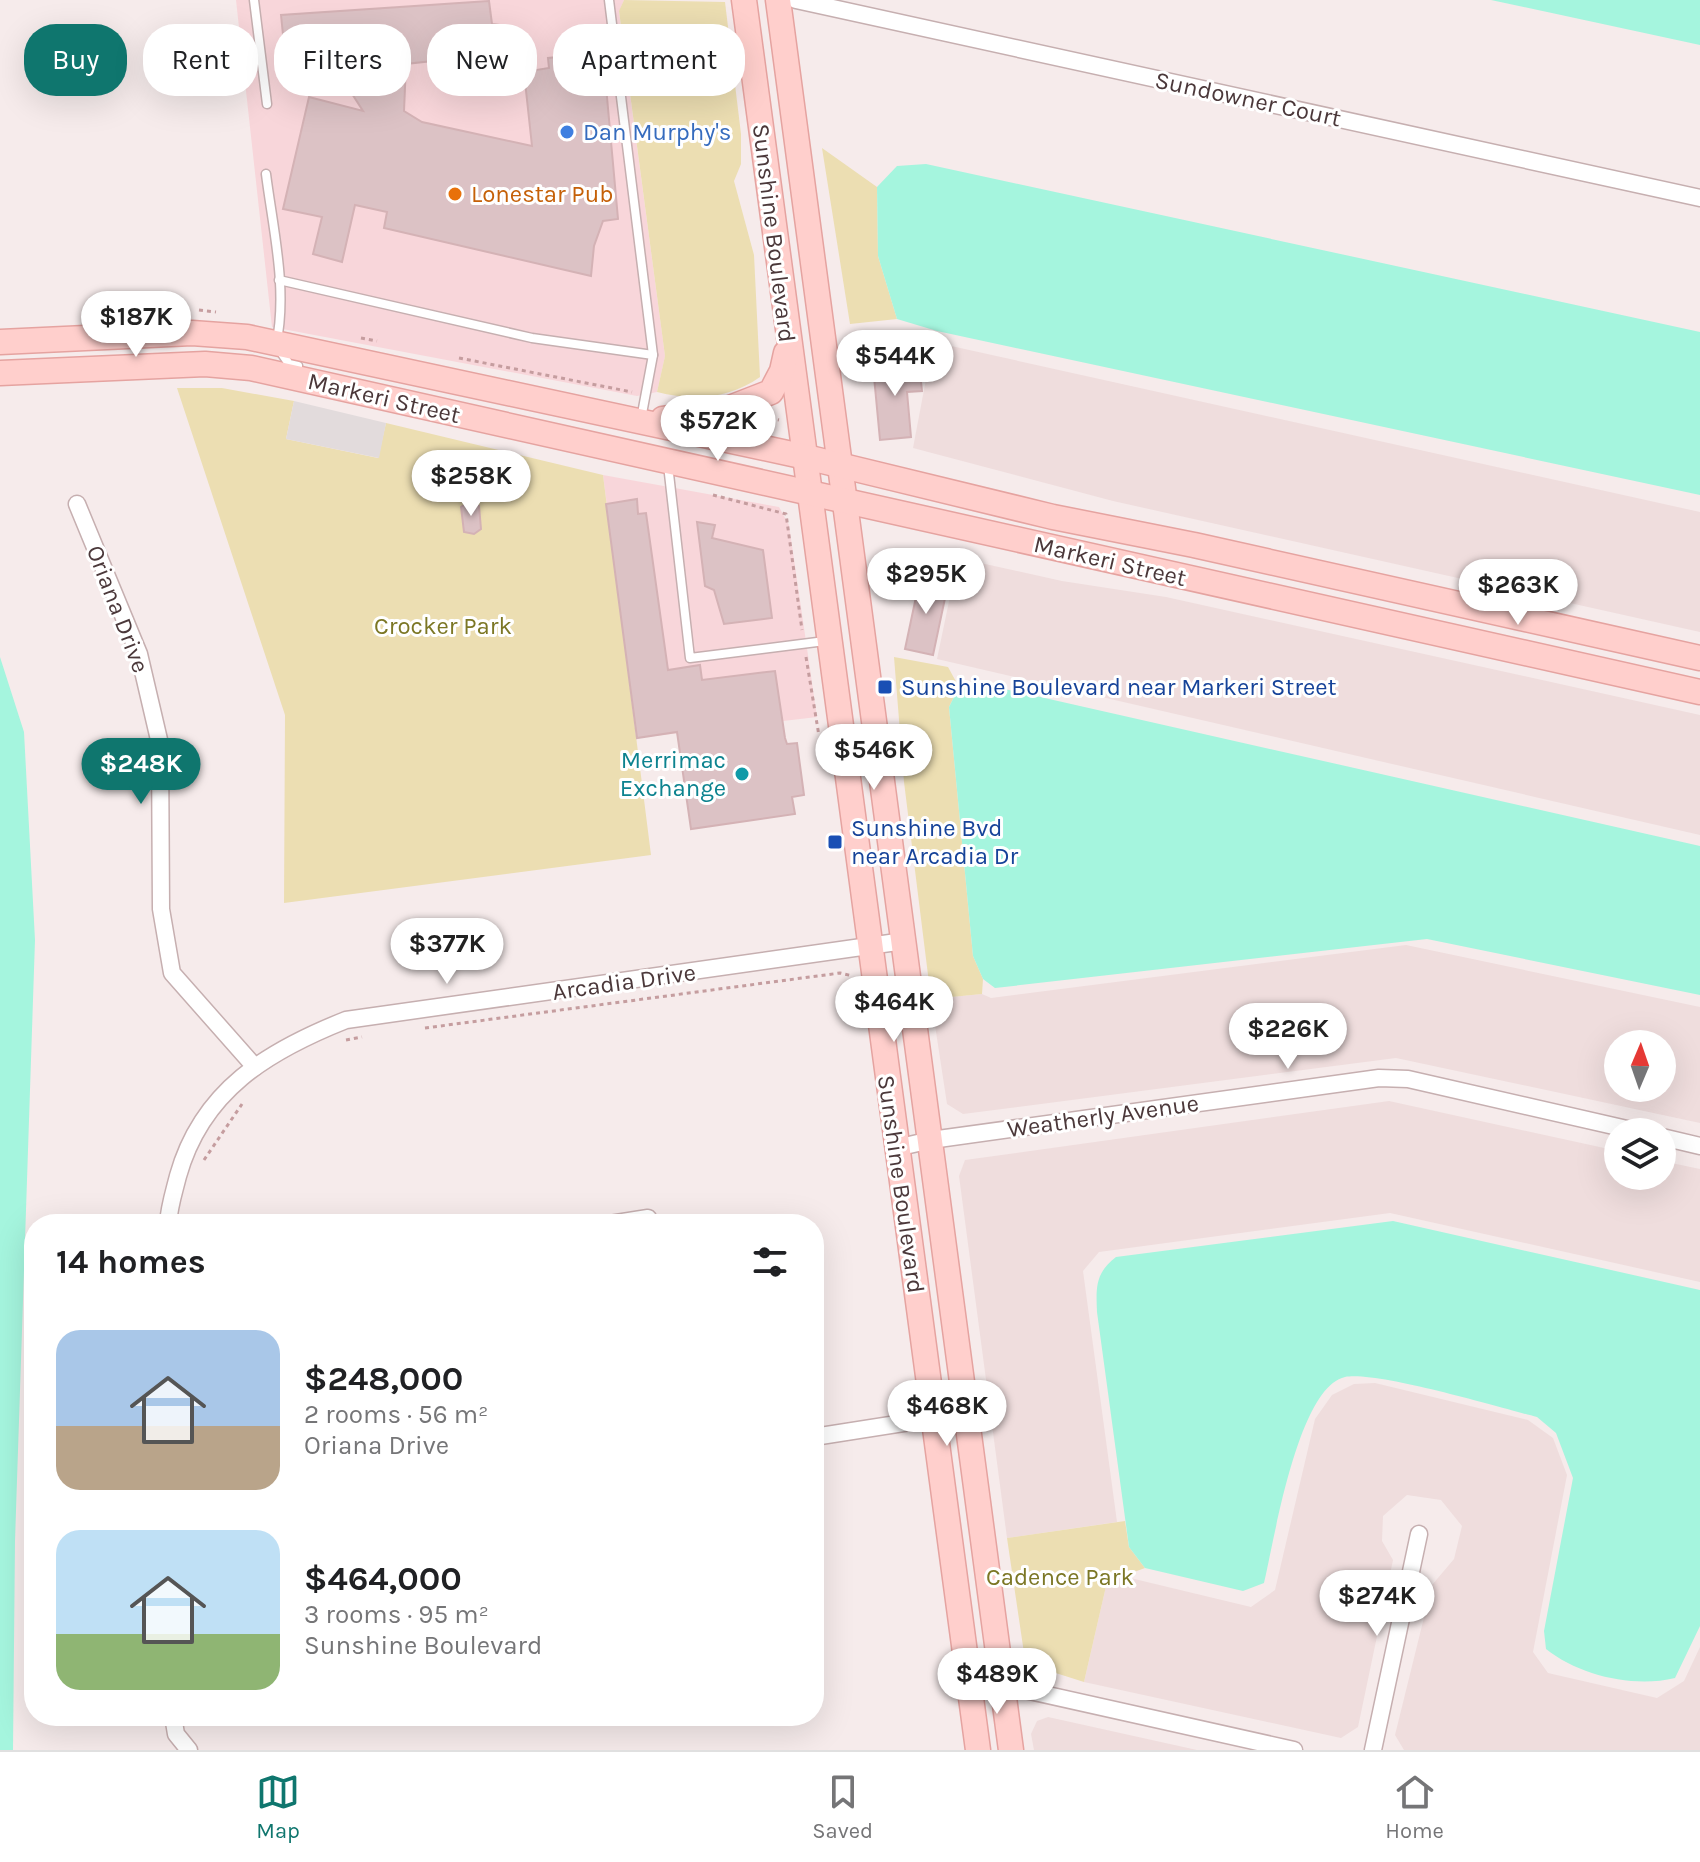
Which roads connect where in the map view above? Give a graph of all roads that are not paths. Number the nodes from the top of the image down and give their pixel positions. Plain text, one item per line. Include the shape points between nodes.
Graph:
1 (254, 0) edge
2 (609, 0) edge
3 (744, 0) edge
4 (778, 0) edge
5 (796, 0) edge
6 (267, 104) dead end
7 (266, 174) dead end
8 (1700, 198) edge
9 (279, 280) junction
10 (107, 337) junction
11 (0, 342) edge
12 (788, 342) junction
13 (276, 345) junction
14 (653, 355) junction
15 (110, 367) junction
16 (304, 368) dead end
17 (0, 373) edge
18 (426, 395) dead end
19 (470, 417) junction
20 (641, 422) junction
21 (806, 457) junction
22 (841, 465) junction
23 (669, 473) junction
24 (811, 493) junction
25 (846, 501) junction
26 (77, 504) dead end
27 (1332, 575) junction
28 (1325, 609) junction
29 (830, 641) junction
30 (1700, 658) edge
31 (1700, 692) edge
32 (904, 941) junction
33 (870, 948) junction
34 (255, 1067) junction
35 (1604, 1124) edge
36 (931, 1140) junction
37 (1676, 1140) edge
38 (1700, 1146) edge
39 (896, 1148) junction
40 (170, 1214) edge
41 (967, 1413) junction
42 (932, 1418) junction
43 (824, 1435) edge
44 (1419, 1534) dead end
45 (1003, 1685) junction
46 (969, 1689) junction
47 (175, 1726) edge
48 (189, 1750) edge
49 (978, 1750) edge
50 (1011, 1750) edge
51 (1294, 1750) edge
52 (1373, 1750) edge

1 - 6 lane
2 - 14 lane
3 - 12 main road, Sunshine Boulevard
4 - 22 main road, Sunshine Boulevard
5 - 8 street, Sundowner Court
7 - 9 lane
9 - 13 lane
9 - 14 lane via 532,338
10 - 11 main road, Markeri Street
10 - 13 main road, Markeri Street via 192,333
10 - 15 lane
12 - 20 main road via 771,392 722,411
12 - 21 main road, Sunshine Boulevard
13 - 16 lane via 289,364
13 - 20 main road, Markeri Street
14 - 20 lane
15 - 17 main road, Markeri Street
15 - 19 main road, Markeri Street via 251,368
18 - 19 lane
19 - 23 main road, Markeri Street
20 - 21 main road, Markeri Street
21 - 22 main road, Markeri Street
21 - 24 main road, Sunshine Boulevard
22 - 25 main road, Sunshine Boulevard
22 - 27 main road, Markeri Street via 1053,517
23 - 24 main road, Markeri Street
23 - 29 lane via 690,658
24 - 25 main road, Markeri Street
24 - 29 main road, Sunshine Boulevard
25 - 28 main road, Markeri Street
25 - 32 main road, Sunshine Boulevard
26 - 34 street, Oriana Drive via 139,654 160,744 161,909 172,973
27 - 28 main road
27 - 30 main road, Markeri Street
28 - 31 main road, Markeri Street
29 - 33 main road, Sunshine Boulevard
32 - 33 street, Arcadia Drive
32 - 36 main road, Sunshine Boulevard
33 - 34 street, Arcadia Drive via 346,1020 298,1039
33 - 39 main road, Sunshine Boulevard
34 - 40 street, Arcadia Drive via 230,1084 187,1143
35 - 36 street, Weatherly Avenue via 1408,1079 1379,1078
36 - 39 street, Weatherly Avenue
36 - 41 main road, Sunshine Boulevard
37 - 38 street
39 - 42 main road, Sunshine Boulevard
41 - 42 street
41 - 45 main road, Sunshine Boulevard
42 - 43 street
42 - 46 main road, Sunshine Boulevard
44 - 52 street
45 - 46 street
45 - 50 main road, Sunshine Boulevard
45 - 51 street
46 - 49 main road, Sunshine Boulevard
47 - 48 street

